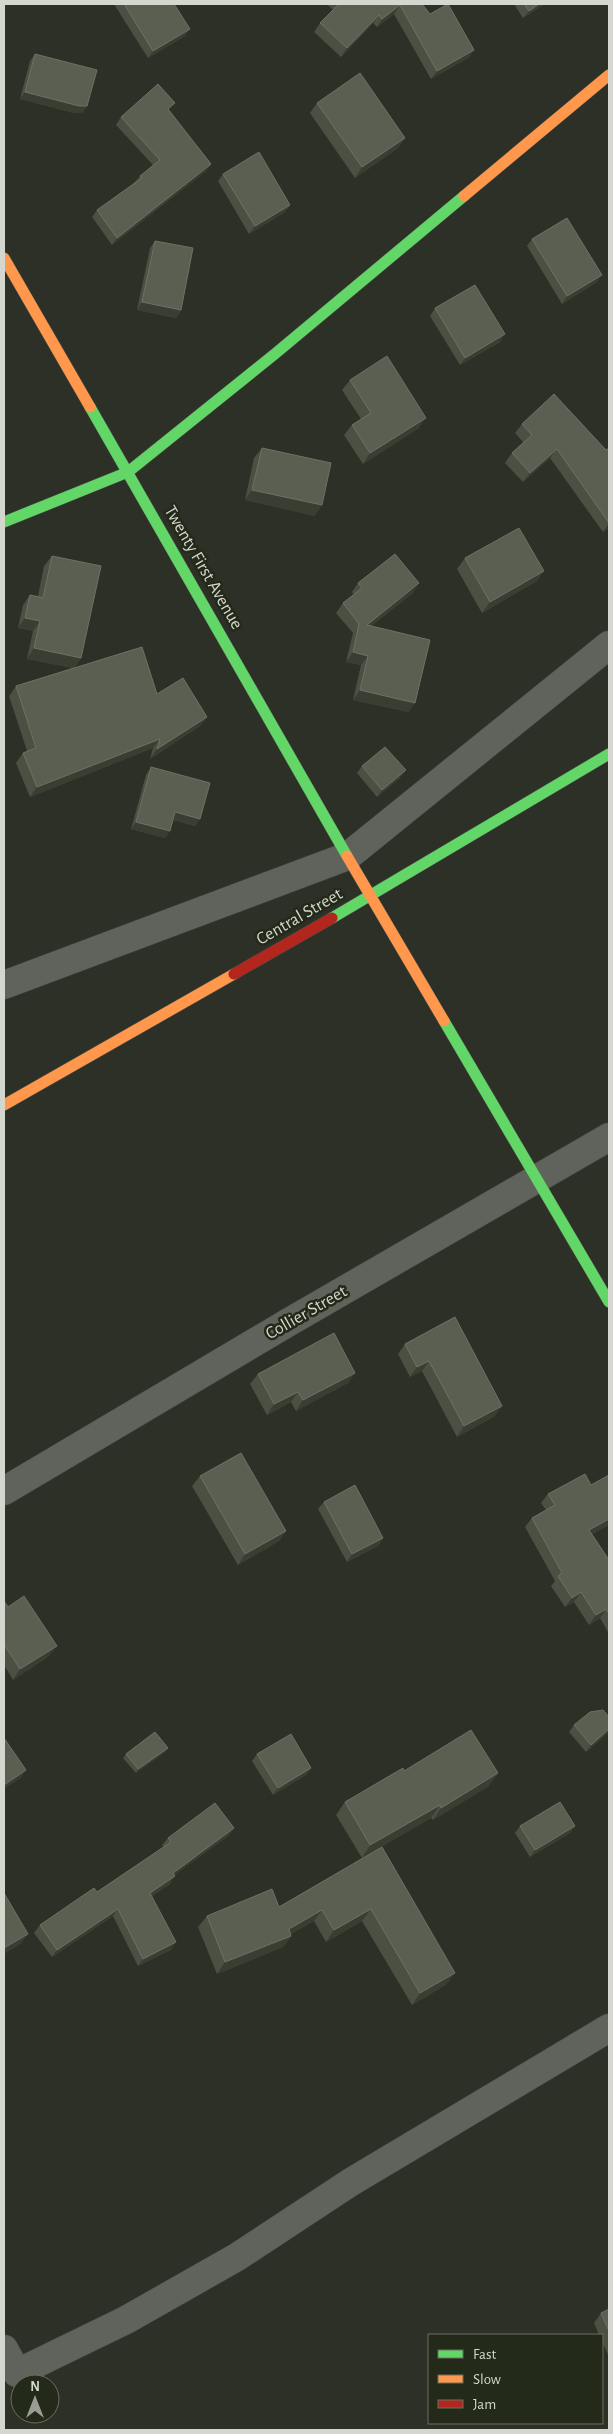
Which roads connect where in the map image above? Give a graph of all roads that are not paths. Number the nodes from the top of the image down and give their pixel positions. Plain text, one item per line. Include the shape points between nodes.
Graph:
1 (609, 75) edge
2 (4, 258) edge
3 (128, 472) junction
4 (4, 522) edge
5 (609, 645) edge
6 (609, 754) edge
7 (348, 856) junction
8 (370, 896) junction
9 (4, 985) edge
10 (4, 1105) edge
11 (609, 1137) edge
12 (538, 1179) junction
13 (609, 1302) edge
14 (4, 1491) edge
15 (609, 2028) edge
16 (4, 2349) edge
17 (12, 2374) edge
18 (10, 2375) edge

1 - 3 street
2 - 3 street, Twenty First Avenue
3 - 4 street
3 - 7 street, Twenty First Avenue
5 - 7 street
6 - 8 street, Central Street
7 - 8 street, Twenty First Avenue
7 - 9 street
8 - 10 street, Central Street
8 - 12 street, Twenty First Avenue
11 - 12 street, Collier Street
12 - 13 street, Twenty First Avenue
12 - 14 street, Collier Street
15 - 17 street via 351,2182 237,2257 126,2320
16 - 18 street

